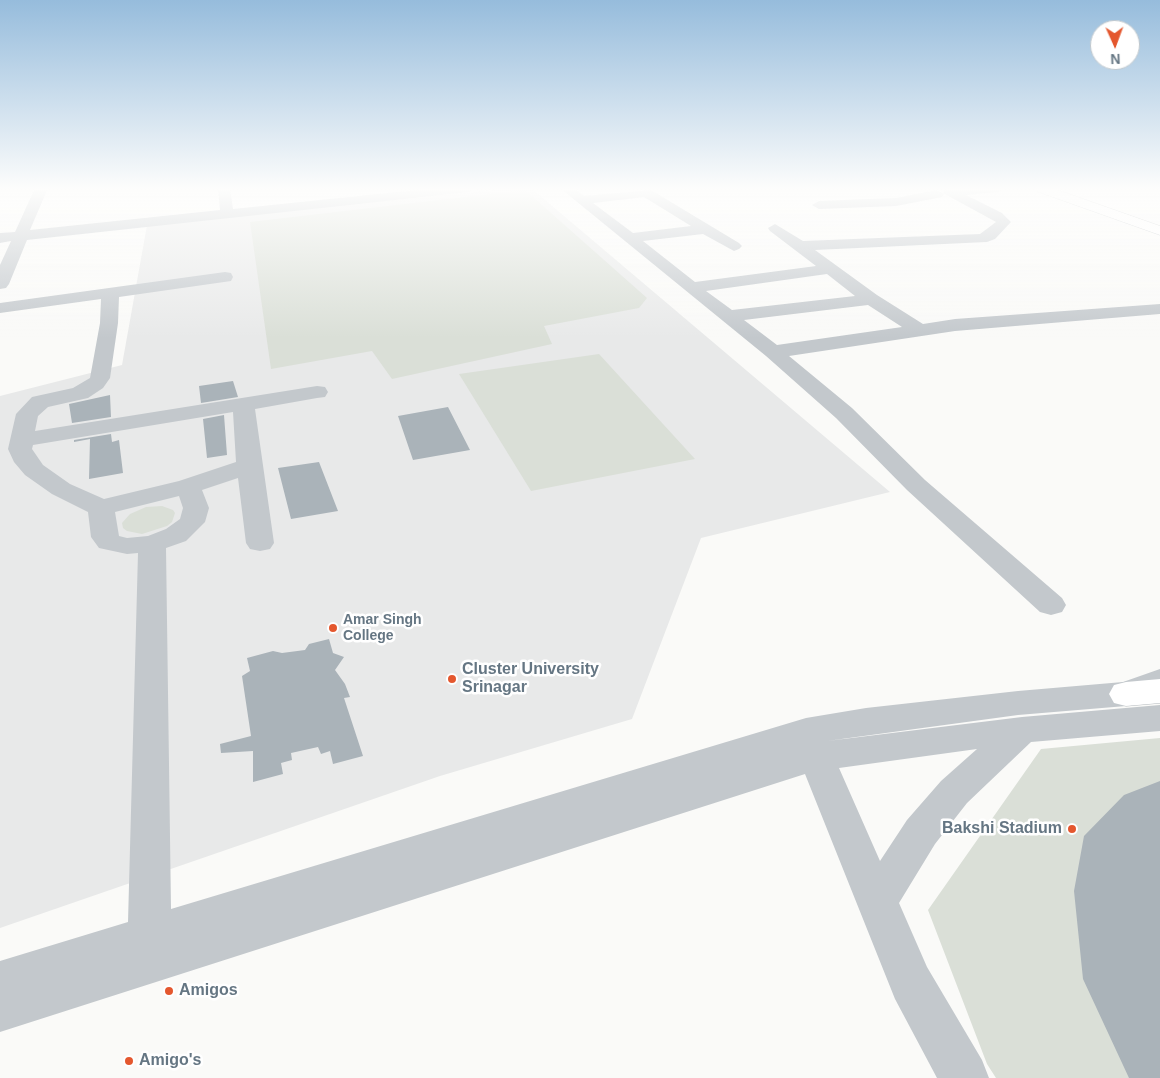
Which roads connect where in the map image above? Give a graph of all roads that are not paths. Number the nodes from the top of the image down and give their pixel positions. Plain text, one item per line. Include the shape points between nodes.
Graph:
1 (19, 238) edge
2 (631, 238) edge
3 (721, 238) edge
4 (789, 238) edge
5 (984, 238) edge
6 (734, 246) dead end
7 (800, 246) junction
8 (829, 269) junction
9 (225, 277) dead end
10 (0, 284) edge
11 (694, 288) junction
12 (110, 293) junction
13 (870, 299) junction
14 (0, 308) edge
15 (1160, 309) edge
16 (730, 316) junction
17 (921, 331) junction
18 (773, 352) junction
19 (318, 392) dead end
20 (242, 404) junction
21 (21, 440) junction
22 (250, 466) junction
23 (188, 486) junction
24 (102, 508) junction
25 (260, 543) dead end
26 (152, 544) junction
27 (1051, 605) dead end
28 (1160, 681) edge
29 (1160, 691) edge
30 (1126, 694) junction
31 (1160, 718) edge
32 (1022, 730) junction
33 (810, 744) junction
34 (878, 900) junction
35 (149, 949) junction
36 (0, 983) edge
37 (0, 1009) edge
38 (964, 1078) edge

1 - 10 street
2 - 11 street
3 - 6 street
4 - 7 street
5 - 7 street
7 - 8 street
8 - 11 street
8 - 13 street
9 - 12 street
11 - 16 street
12 - 14 street
12 - 21 street via 109,323 100,378 89,390 34,406 27,414
13 - 16 street
13 - 17 street
15 - 17 street via 965,324
16 - 18 street
17 - 18 street
18 - 27 street via 844,413 916,485
19 - 20 street
20 - 21 street
20 - 22 street
21 - 24 street via 20,450 34,470 61,489
22 - 23 street
22 - 25 street
23 - 24 street
23 - 26 street via 196,508 192,522 176,535
24 - 26 street via 105,537 109,542 127,546
26 - 35 street
28 - 30 street
29 - 30 main road
30 - 33 street via 866,721
31 - 32 street
32 - 33 street
32 - 34 street via 954,792 921,832
33 - 34 street
33 - 35 street
34 - 38 street via 911,983
35 - 36 street
35 - 37 street

